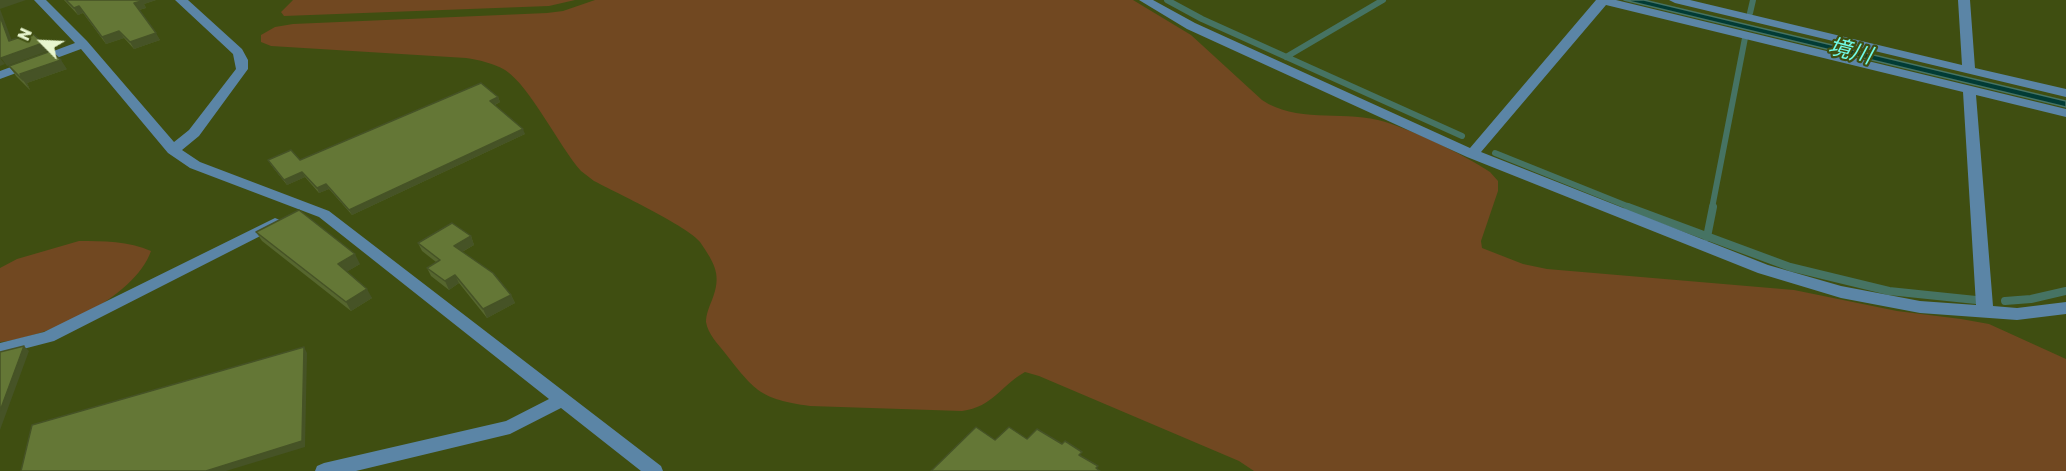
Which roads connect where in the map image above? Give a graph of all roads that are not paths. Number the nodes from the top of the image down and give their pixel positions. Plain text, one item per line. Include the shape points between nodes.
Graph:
1 (40, 0) edge
2 (203, 0) edge
3 (1145, 0) edge
4 (1603, 0) edge
5 (1675, 0) edge
6 (1964, 0) edge
7 (184, 3) edge
8 (83, 44) junction
9 (1969, 70) junction
10 (0, 75) edge
11 (1969, 90) junction
12 (2066, 93) edge
13 (2066, 113) edge
14 (173, 150) junction
15 (1472, 154) junction
16 (306, 205) junction
17 (2066, 308) edge
18 (1985, 313) junction
19 (0, 348) edge
20 (563, 399) junction
21 (324, 471) edge
22 (654, 471) edge

1 - 8 street
2 - 7 street
3 - 15 street via 1191,26
4 - 11 street
4 - 15 street
5 - 9 street
6 - 9 street
7 - 14 street via 238,52 242,69 194,133
8 - 10 street
8 - 14 street
9 - 12 street
11 - 13 street
11 - 18 street
14 - 16 street via 195,165
15 - 18 street via 1789,278 1894,303
16 - 19 street via 48,337
16 - 20 street via 340,225
17 - 18 street via 2027,314
20 - 21 street via 510,427
20 - 22 street

